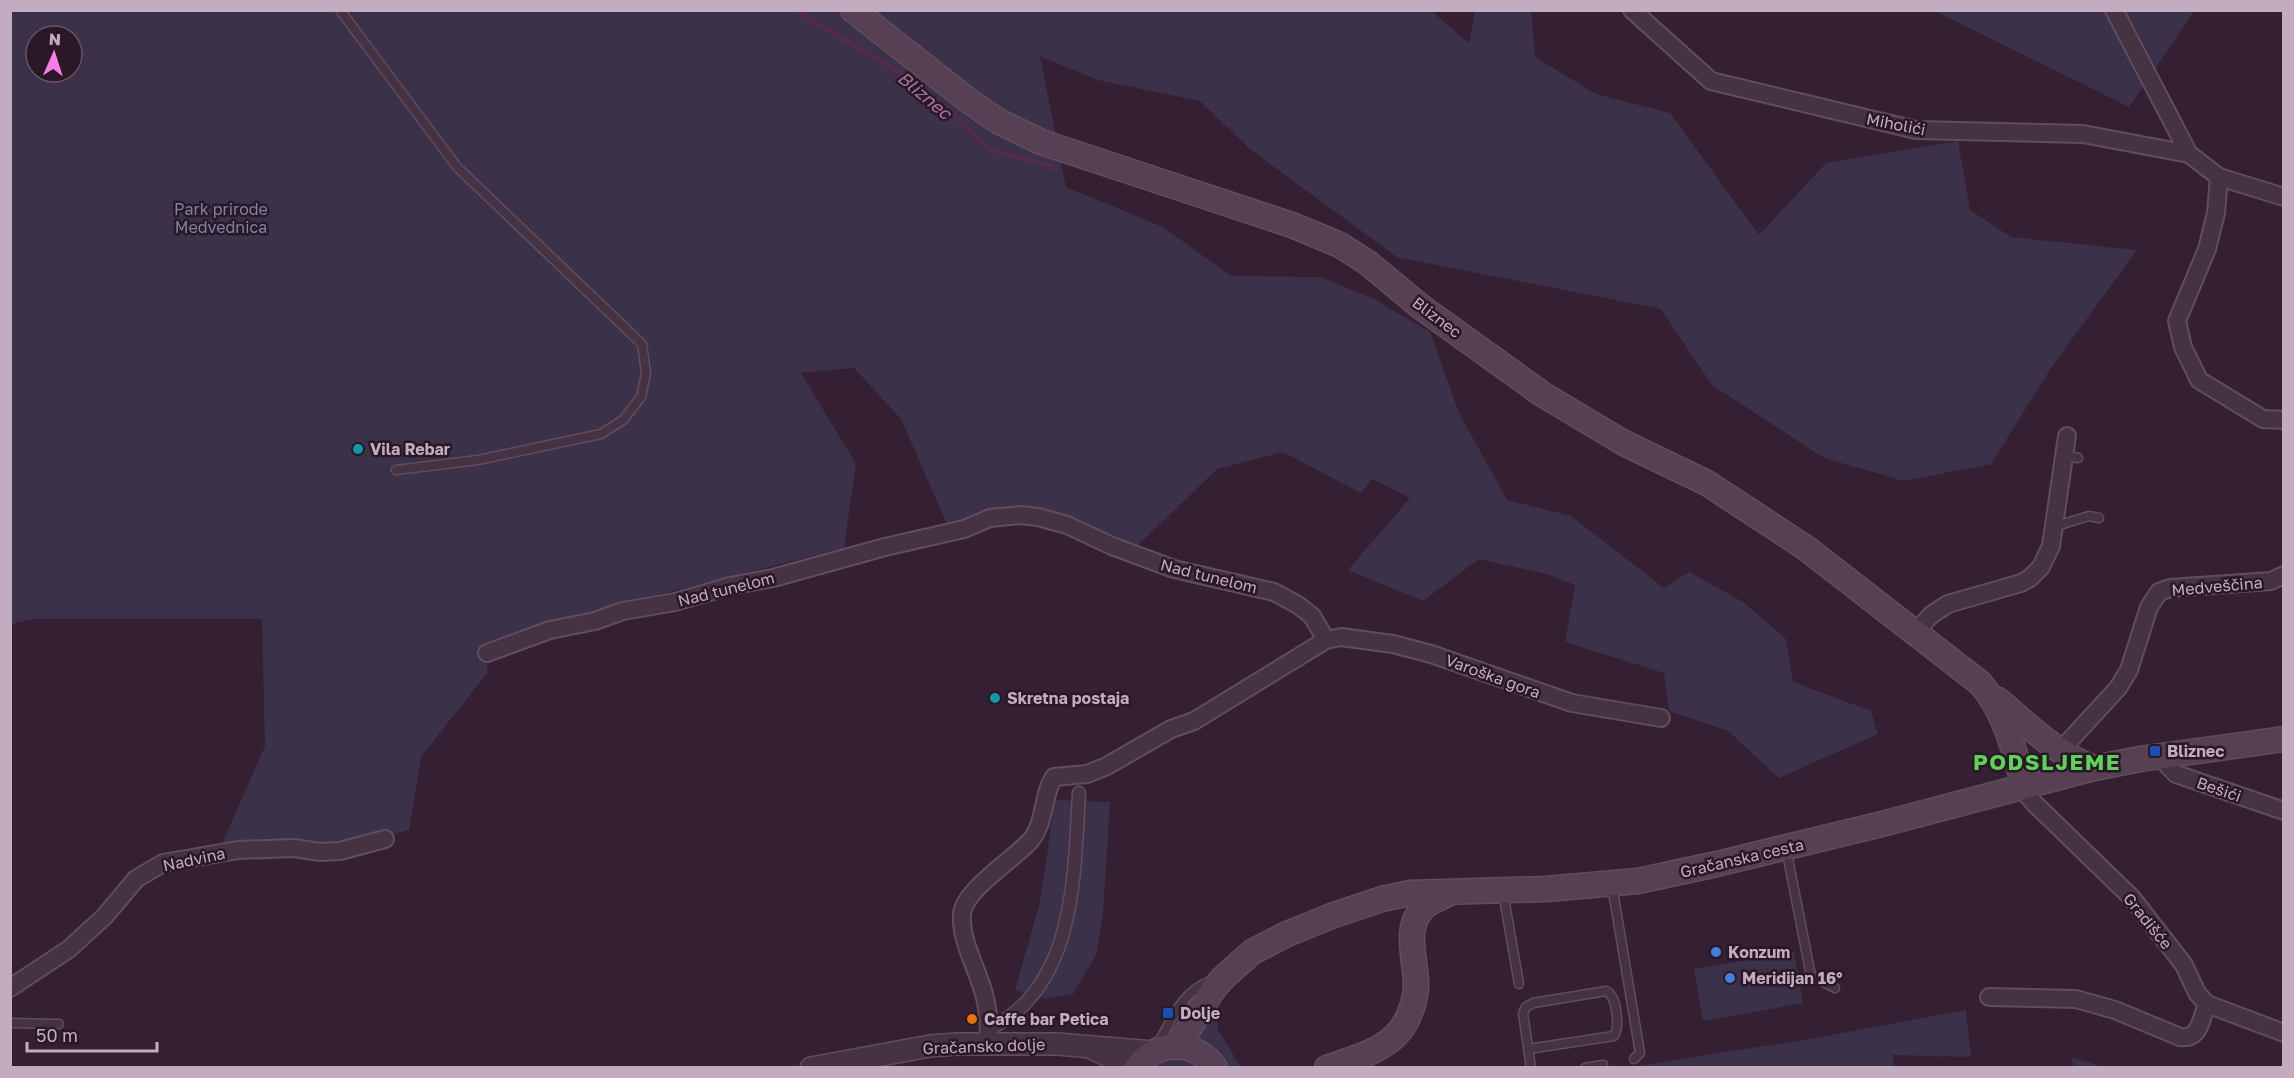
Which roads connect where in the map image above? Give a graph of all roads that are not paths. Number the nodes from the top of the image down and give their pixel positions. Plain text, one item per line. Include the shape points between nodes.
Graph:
1 (340, 10) edge
2 (853, 10) edge
3 (1632, 10) edge
4 (2114, 10) edge
5 (2189, 154) junction
6 (2219, 177) junction
7 (2283, 197) edge
8 (2283, 420) edge
9 (2067, 436) dead end
10 (396, 470) dead end
11 (2099, 518) dead end
12 (2053, 527) junction
13 (2283, 575) edge
14 (1916, 632) junction
15 (1326, 640) junction
16 (487, 653) dead end
17 (1987, 691) junction
18 (1661, 718) dead end
19 (2283, 739) edge
20 (2060, 751) junction
21 (2163, 756) junction
22 (2094, 768) junction
23 (2024, 785) junction
24 (1079, 793) dead end
25 (2283, 811) edge
26 (385, 839) dead end
27 (1786, 848) junction
28 (1612, 884) junction
29 (1503, 890) junction
30 (1453, 892) junction
31 (1382, 899) junction
32 (1413, 934) junction
33 (1518, 984) dead end
34 (10, 988) edge
35 (1835, 988) dead end
36 (1989, 997) dead end
37 (2207, 1004) junction
38 (10, 1023) edge
39 (59, 1024) dead end
40 (2283, 1033) edge
41 (989, 1036) junction
42 (1086, 1046) junction
43 (1528, 1049) junction
44 (1155, 1055) edge
45 (1634, 1059) dead end
46 (1603, 1065) dead end
47 (811, 1068) edge
48 (1123, 1068) edge
49 (1215, 1068) edge
50 (1327, 1068) edge
51 (1531, 1068) edge
52 (1585, 1068) edge

1 - 10 lane via 457,167 642,344 646,373 641,397 623,420 601,434 478,460
2 - 14 main road, Bliznec via 969,101 998,121 1041,142 1292,225 1340,245 1542,394 1624,443 1707,483 1806,548
3 - 5 street, Miholići via 1711,81 1916,130 2083,134
4 - 5 street, Miholići
5 - 6 street, Miholići
6 - 7 street, Miholići
6 - 8 street via 2207,249 2177,321 2183,347 2199,380 2263,420
9 - 12 street via 2071,457
11 - 12 lane via 2089,516
12 - 14 street via 2052,546 2031,578 1948,604
13 - 20 street, Medveščina via 2271,581 2159,592 2149,607 2129,670 2118,688
14 - 17 main road, Bliznec
15 - 16 street, Nad tunelom via 1312,616 1274,592 1174,569 1067,525 1020,515 990,518 964,529 773,578 550,630
15 - 18 street, Varoška gora via 1358,638 1393,644 1572,703
15 - 41 street via 1194,721 1171,729 1107,766 1087,774 1054,777 1032,838 972,892 963,906 963,927 985,997
17 - 20 main road, Bliznec
17 - 23 main road, Bliznec via 2005,722
19 - 21 main road, Gračanska cesta
20 - 22 main road, Bliznec
21 - 22 main road, Gračanska cesta
21 - 25 street, Bešići via 2176,774
22 - 23 main road, Gračanska cesta
23 - 27 main road, Gračanska cesta
23 - 37 street, Gradišće via 2034,803 2132,898 2184,966
24 - 41 street via 1069,906 1053,963 1029,1000
26 - 34 street, Nadvina via 340,851 238,850 163,863 136,879 105,916 69,949
27 - 28 main road, Gračanska cesta
27 - 35 lane via 1811,976
28 - 29 main road, Gračanska cesta
28 - 45 lane via 1640,1053
29 - 30 main road, Gračanska cesta
29 - 33 lane
30 - 31 main road, Gračanska cesta via 1410,893
30 - 32 main road, Gračanska cesta via 1426,905 1415,922
31 - 32 main road via 1407,913
31 - 44 main road, Gračanska cesta via 1334,915 1252,952 1212,991 1185,1035
32 - 50 main road, Gračanska cesta via 1416,987 1398,1033 1371,1052
36 - 37 street via 2076,999 2188,1038 2195,1034
37 - 40 street
38 - 39 lane
41 - 42 street, Gračansko dolje
41 - 47 street, Gračansko dolje
42 - 44 street, Gračansko dolje
42 - 48 street, Gračansko dolje via 1114,1059
43 - 43 lane via 1523,1013 1526,1007 1606,991 1614,998 1614,1036
43 - 51 lane
44 - 49 main road via 1195,1050
46 - 52 lane

